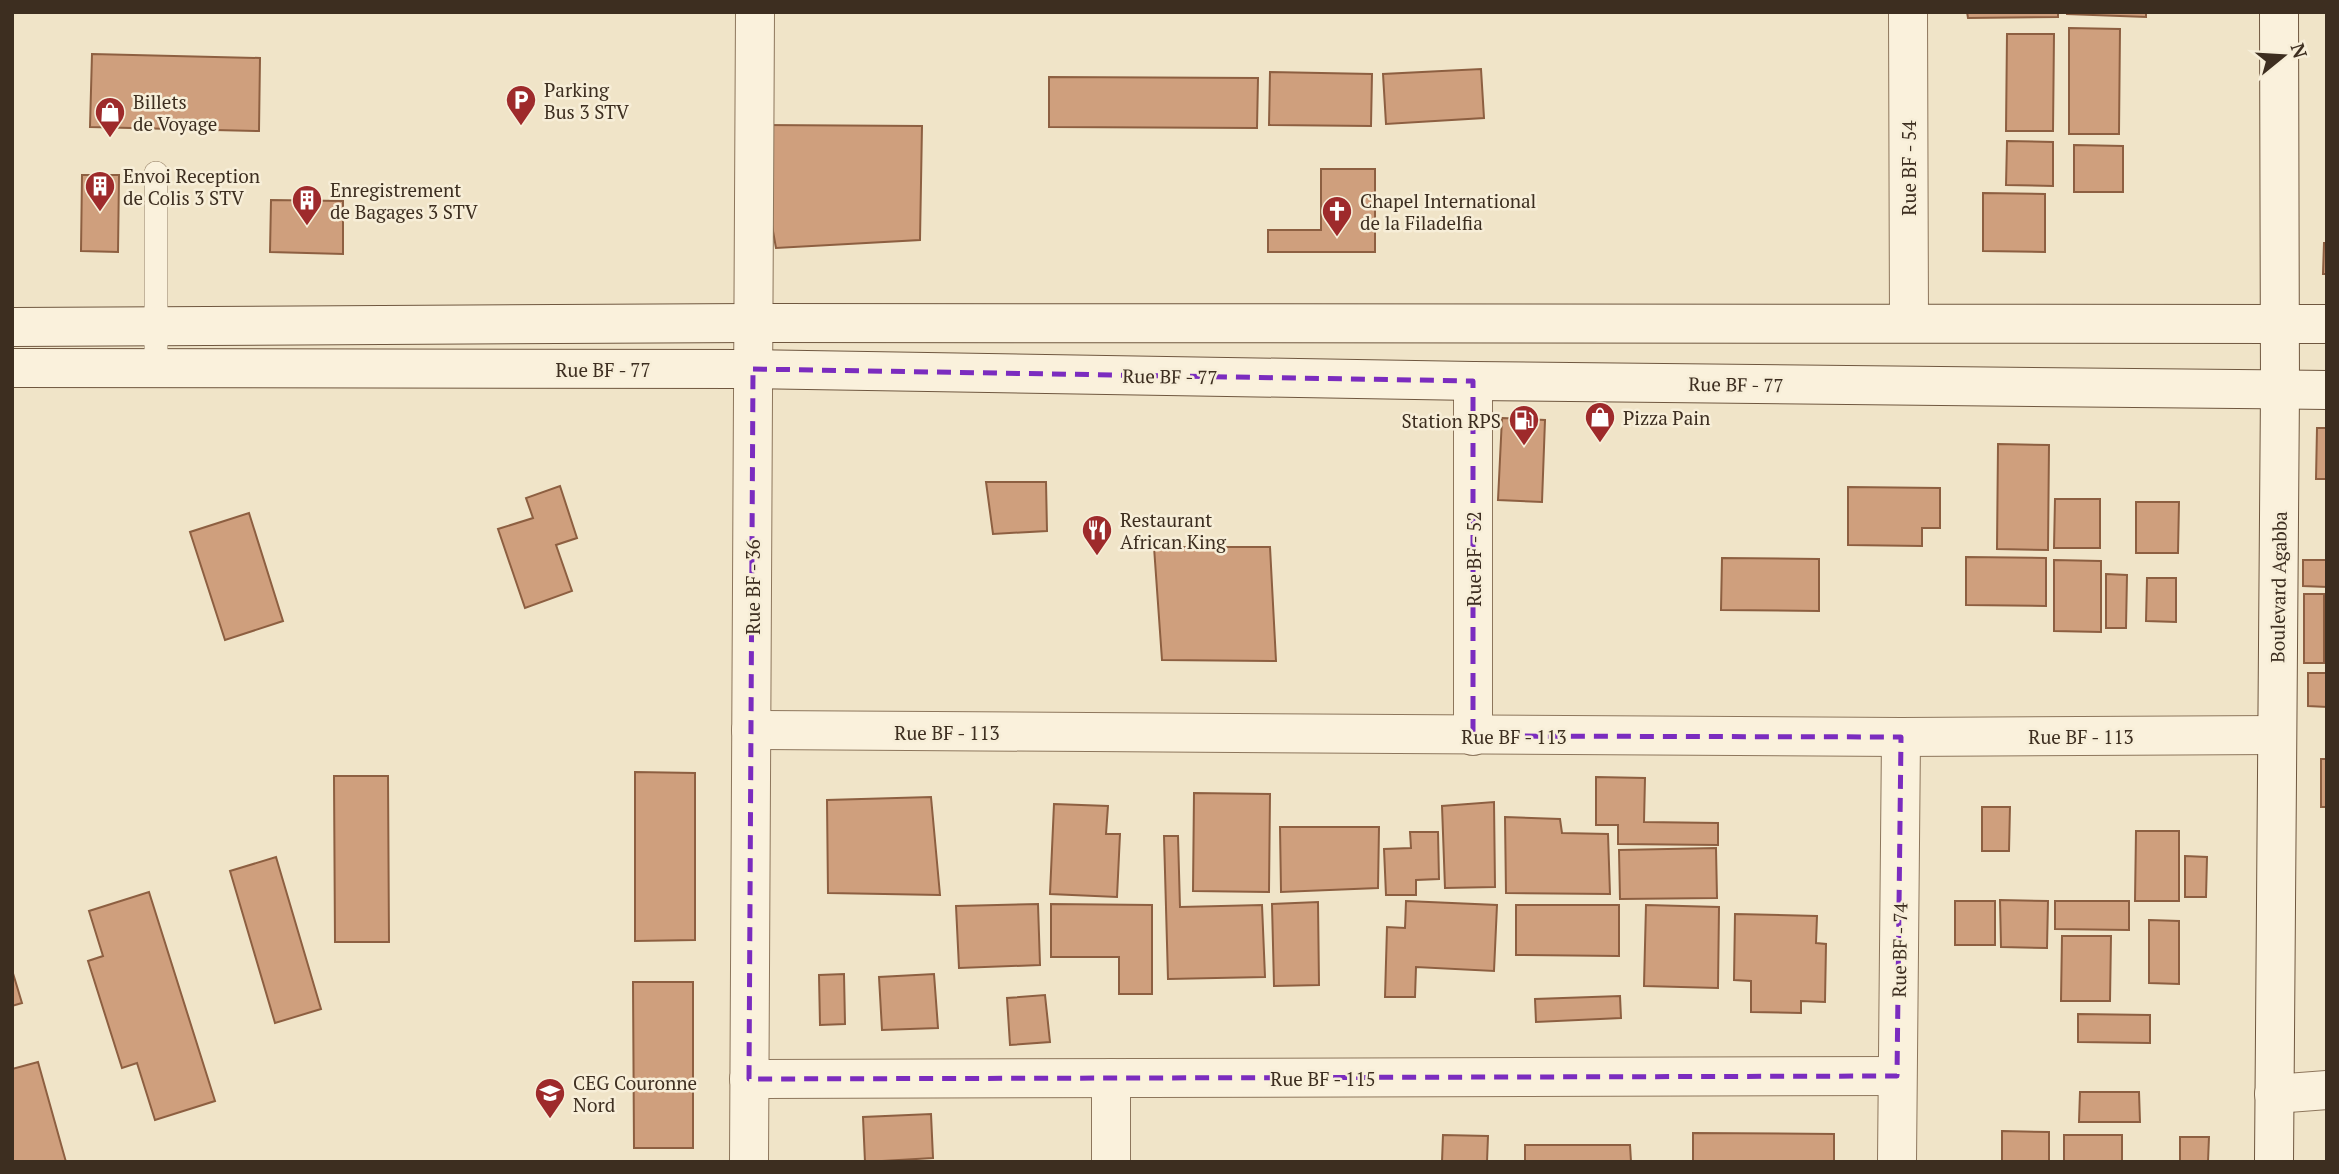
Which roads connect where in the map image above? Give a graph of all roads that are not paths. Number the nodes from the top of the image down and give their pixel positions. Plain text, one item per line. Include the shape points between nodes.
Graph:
1 (755, 12) edge
2 (1908, 12) edge
3 (2279, 12) edge
4 (156, 173) dead end
5 (753, 323) junction
6 (1909, 323) junction
7 (2280, 324) junction
8 (2327, 324) edge
9 (156, 326) junction
10 (12, 327) edge
11 (12, 368) edge
12 (156, 368) junction
13 (753, 369) junction
14 (1473, 381) junction
15 (2280, 388) junction
16 (2327, 390) edge
17 (751, 730) junction
18 (2277, 735) junction
19 (1473, 736) junction
20 (1901, 737) junction
21 (1897, 1076) junction
22 (1111, 1078) junction
23 (749, 1079) junction
24 (2327, 1090) edge
25 (2274, 1094) junction
26 (749, 1162) edge
27 (1111, 1162) edge
28 (1897, 1162) edge
29 (2274, 1162) edge

1 - 5 main road, Rue BF - 36
2 - 6 main road, Rue BF - 54
3 - 7 main road, Boulevard Agabba
4 - 9 lane
5 - 6 main road
5 - 9 main road
5 - 13 main road, Rue BF - 36
6 - 7 main road
7 - 8 main road
7 - 15 main road, Boulevard Agabba
9 - 10 main road
9 - 12 lane
11 - 12 main road, Rue BF - 77
12 - 13 main road, Rue BF - 77
13 - 14 main road, Rue BF - 77
13 - 17 main road, Rue BF - 36
14 - 15 main road, Rue BF - 77
14 - 19 main road, Rue BF - 52
15 - 16 main road, Rue BF - 77
15 - 18 main road, Boulevard Agabba
17 - 19 main road, Rue BF - 113
17 - 23 main road, Rue BF - 36
18 - 20 main road, Rue BF - 113
18 - 25 main road, Boulevard Agabba
19 - 20 main road, Rue BF - 113
20 - 21 main road, Rue BF - 74
21 - 22 main road, Rue BF - 115
21 - 28 main road, Rue BF - 74
22 - 23 main road, Rue BF - 115
22 - 27 main road
23 - 26 main road, Rue BF - 36
24 - 25 main road
25 - 29 main road, Boulevard Agabba

